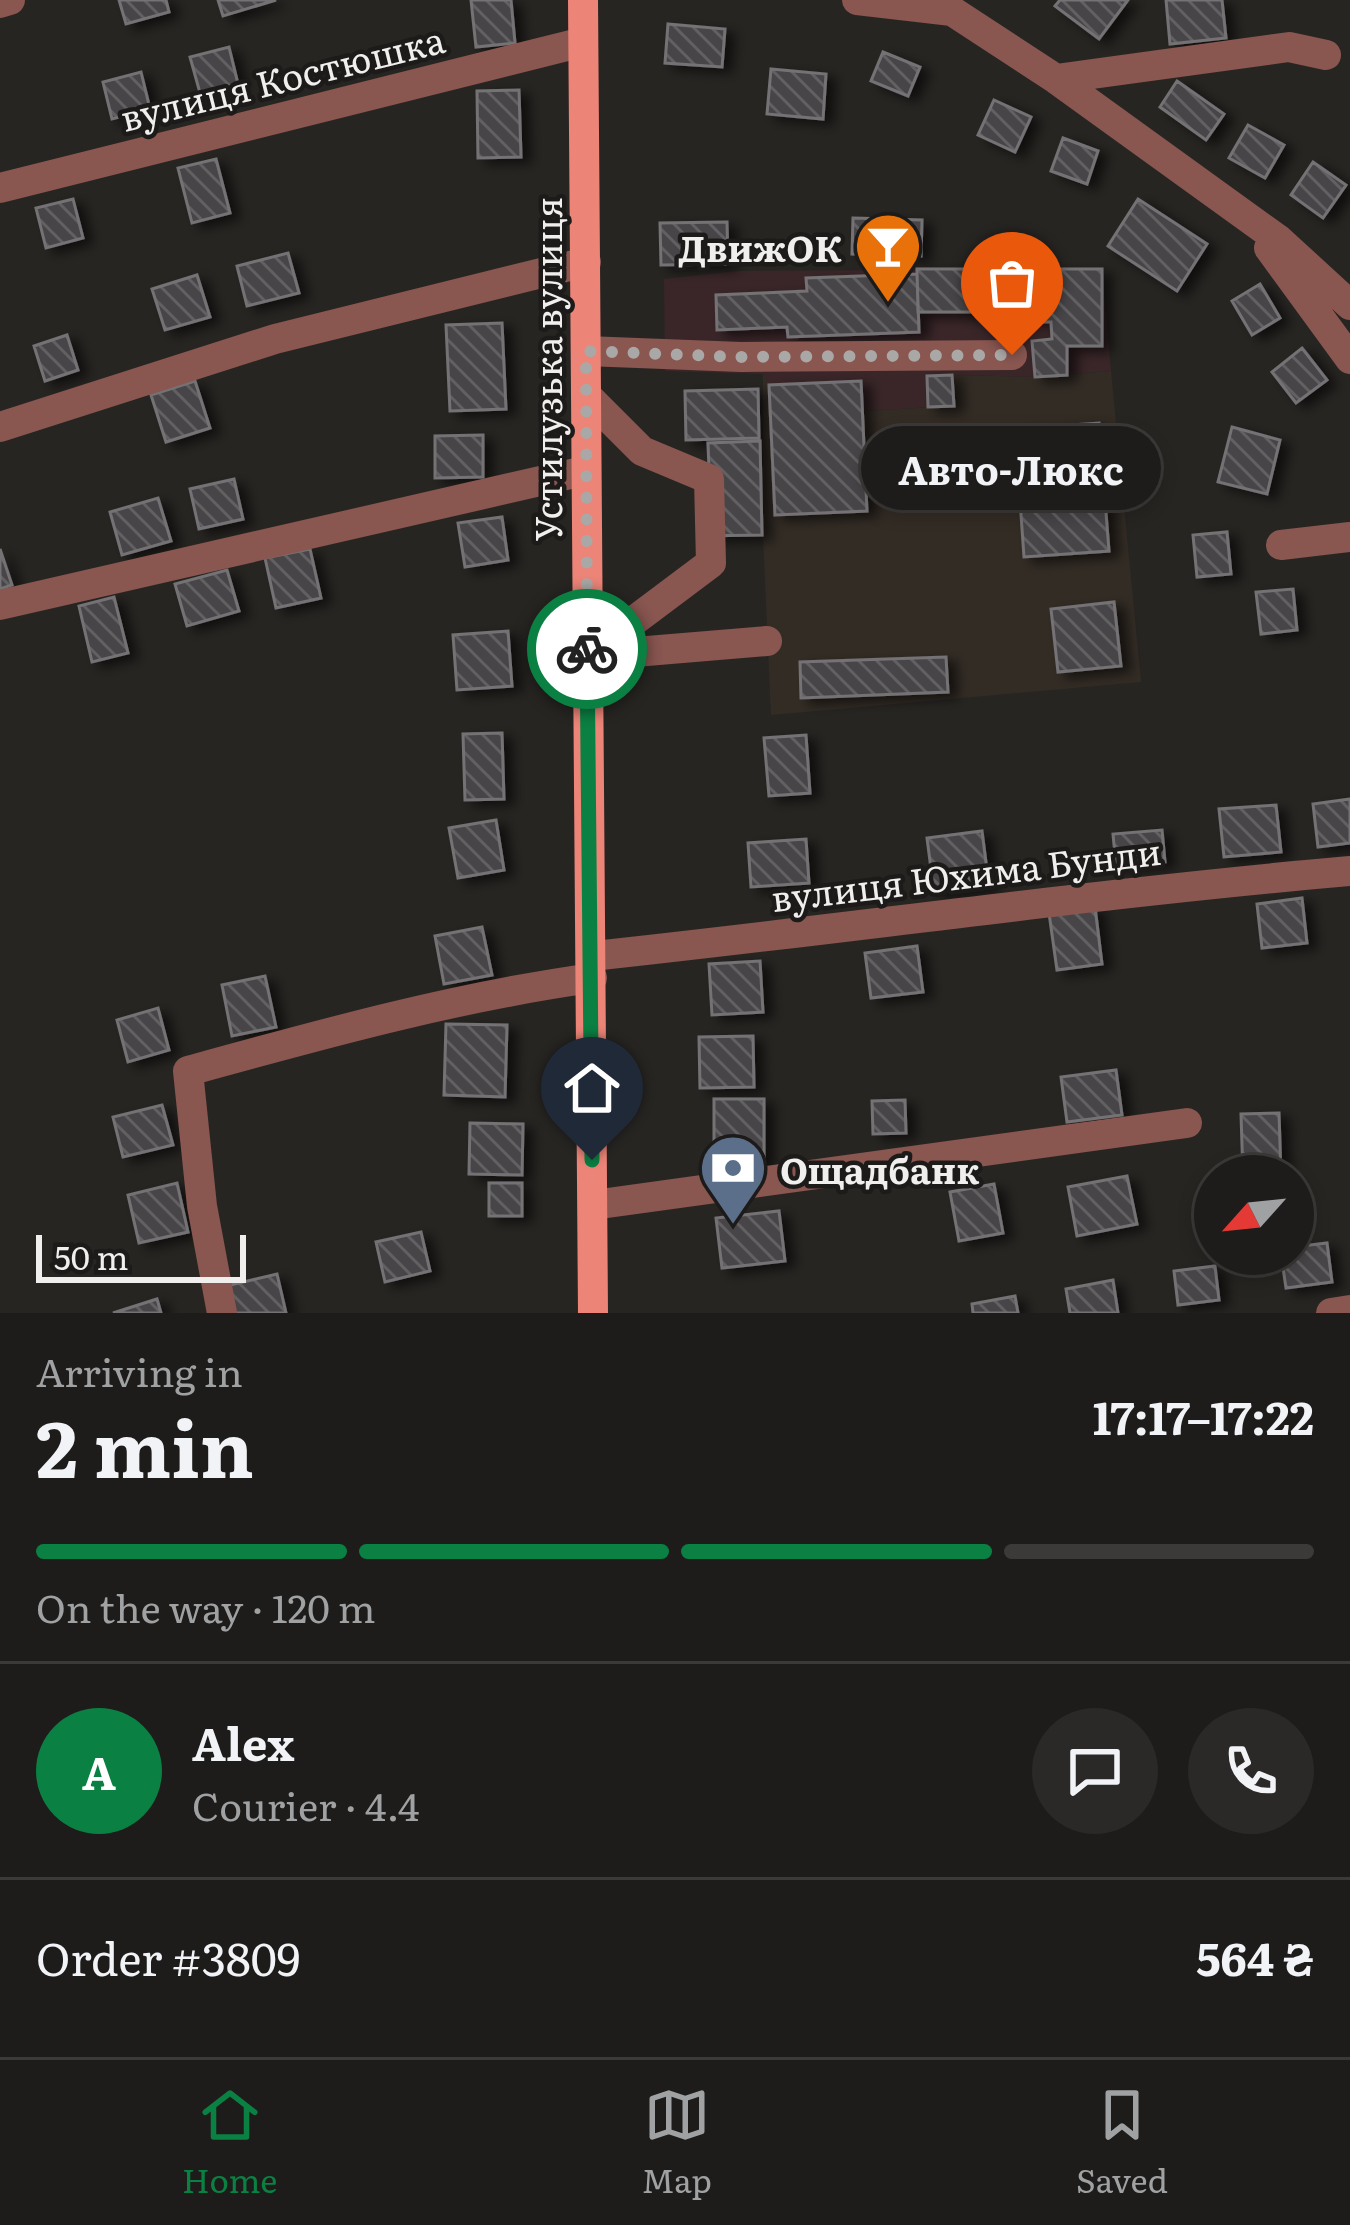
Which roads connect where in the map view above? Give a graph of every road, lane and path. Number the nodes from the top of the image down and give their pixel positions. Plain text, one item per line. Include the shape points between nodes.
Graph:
1 (10, 0) edge
2 (583, 0) edge
3 (856, 0) edge
4 (0, 3) edge
5 (950, 6) edge
6 (583, 43) junction
7 (1326, 55) dead end
8 (1056, 80) junction
9 (0, 188) edge
10 (1244, 214) junction
11 (586, 262) junction
12 (1350, 305) edge
13 (586, 351) junction
14 (1012, 355) dead end
15 (1350, 359) edge
16 (586, 395) junction
17 (0, 427) edge
18 (584, 471) junction
19 (1350, 537) edge
20 (1281, 544) dead end
21 (0, 605) edge
22 (766, 641) dead end
23 (587, 656) junction
24 (1350, 871) edge
25 (592, 967) junction
26 (1187, 1123) dead end
27 (592, 1205) junction
28 (1350, 1310) edge
29 (222, 1313) edge
30 (592, 1313) edge
31 (1331, 1313) edge

1 - 4 street
2 - 6 main road, Устилузька вулиця
3 - 5 street
5 - 8 street
6 - 9 street, вулиця Костюшка
6 - 11 main road, Устилузька вулиця
7 - 8 street via 1289,46
8 - 10 street
10 - 12 street
10 - 15 street
11 - 13 main road, Устилузька вулиця
11 - 17 street via 275,339
13 - 14 street
13 - 16 main road, Устилузька вулиця
16 - 18 main road, Устилузька вулиця
16 - 23 street via 642,451 709,479 710,563
18 - 21 street
18 - 23 main road, Устилузька вулиця
19 - 20 street
22 - 23 street
23 - 25 main road, Устилузька вулиця
24 - 25 street, вулиця Юхима Бунди via 1162,887
25 - 27 main road, Устилузька вулиця
25 - 29 street, вулиця Юхима Бунди via 188,1071
26 - 27 street
27 - 30 main road, Устилузька вулиця
28 - 31 street

